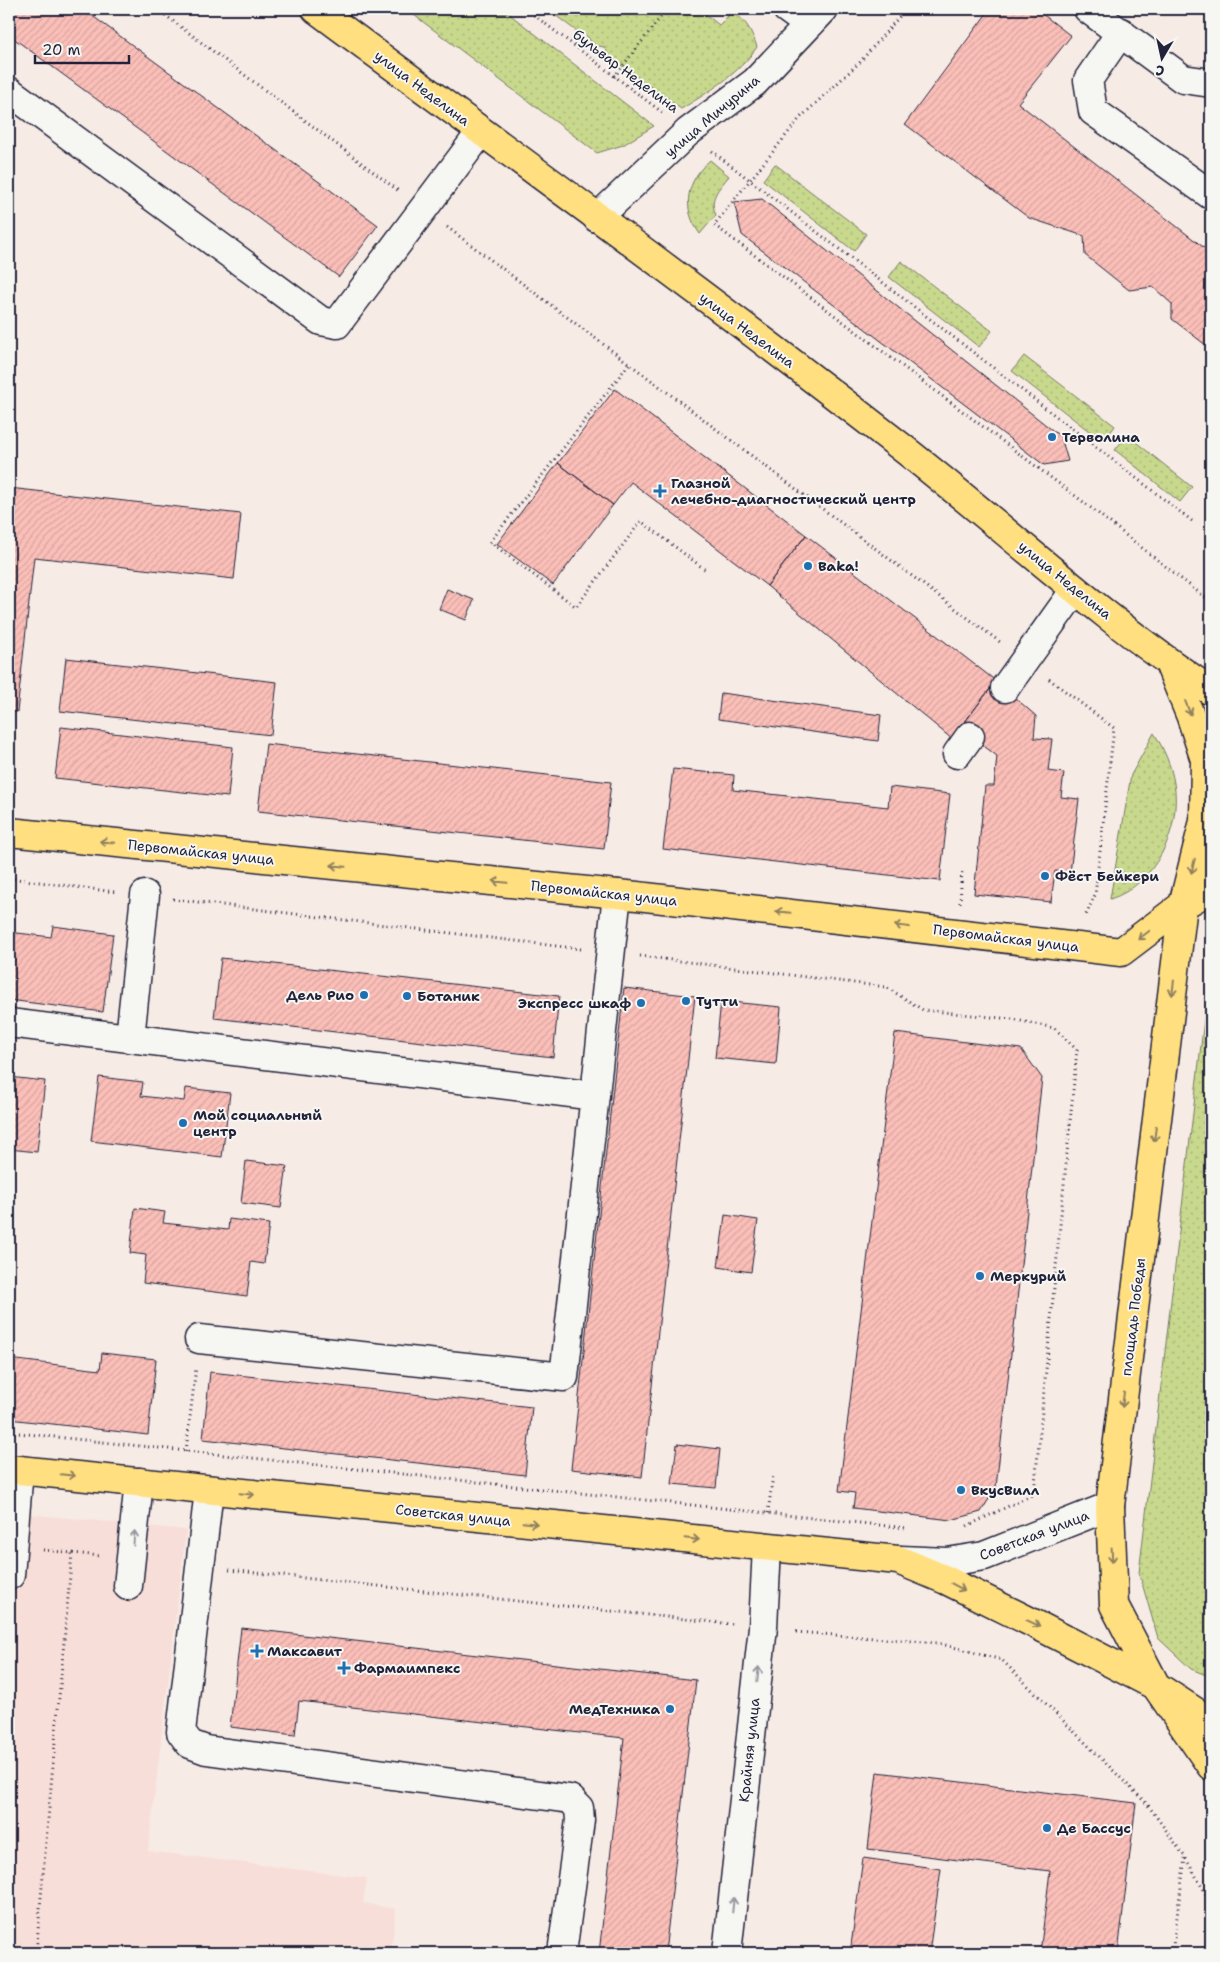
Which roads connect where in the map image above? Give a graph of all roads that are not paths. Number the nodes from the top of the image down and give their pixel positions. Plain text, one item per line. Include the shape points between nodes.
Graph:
1 (316, 9) edge
2 (787, 9) edge
3 (816, 17) edge
4 (1106, 17) edge
5 (1211, 83) edge
6 (9, 91) edge
7 (481, 132) junction
8 (1211, 195) edge
9 (597, 218) junction
10 (1075, 590) junction
11 (1169, 663) junction
12 (1005, 688) dead end
13 (1211, 691) edge
14 (9, 832) edge
15 (1211, 888) edge
16 (617, 894) junction
17 (145, 895) road end
18 (1183, 905) junction
19 (9, 1023) edge
20 (130, 1038) junction
21 (595, 1096) junction
22 (199, 1339) road end
23 (14, 1470) edge
24 (139, 1482) junction
25 (208, 1490) junction
26 (1110, 1506) junction
27 (767, 1547) junction
28 (898, 1560) junction
29 (10, 1575) dead end
30 (128, 1586) dead end
31 (1156, 1686) junction
32 (1211, 1722) edge
33 (1211, 1766) edge
34 (562, 1953) edge
35 (727, 1953) edge

1 - 7 main road, улица Неделина
2 - 3 street
3 - 9 street, улица Мичурина via 754,82 688,132
4 - 5 street via 1183,79
4 - 8 street via 1088,80 1093,111
6 - 7 street via 321,321 337,324
7 - 9 main road, улица Неделина
9 - 10 main road, улица Неделина via 901,447
10 - 11 main road, улица Неделина
10 - 12 street
11 - 13 main road, улица Неделина
11 -> 18 main road, площадь Победы via 1192,717 1205,760 1204,821
16 -> 14 main road, Первомайская улица
15 - 18 main road
18 -> 16 main road, Первомайская улица via 1121,952
16 - 21 street
17 - 20 street
18 -> 26 main road, площадь Победы
19 - 20 street
20 - 21 street
21 - 22 street via 564,1377
23 -> 24 main road, Советская улица
23 - 29 street
24 - 25 main road, Советская улица
30 -> 24 street
25 -> 27 main road, Советская улица
25 - 34 street via 181,1732 190,1744 206,1750 570,1799 579,1808 580,1820
26 - 28 street, Советская улица via 984,1556 947,1562
26 -> 31 main road, площадь Победы via 1114,1604
27 - 28 main road, Советская улица
35 -> 27 street, Крайняя улица via 763,1628
28 -> 31 main road, Советская улица via 946,1580
31 - 32 main road, площадь Победы
31 - 33 main road

